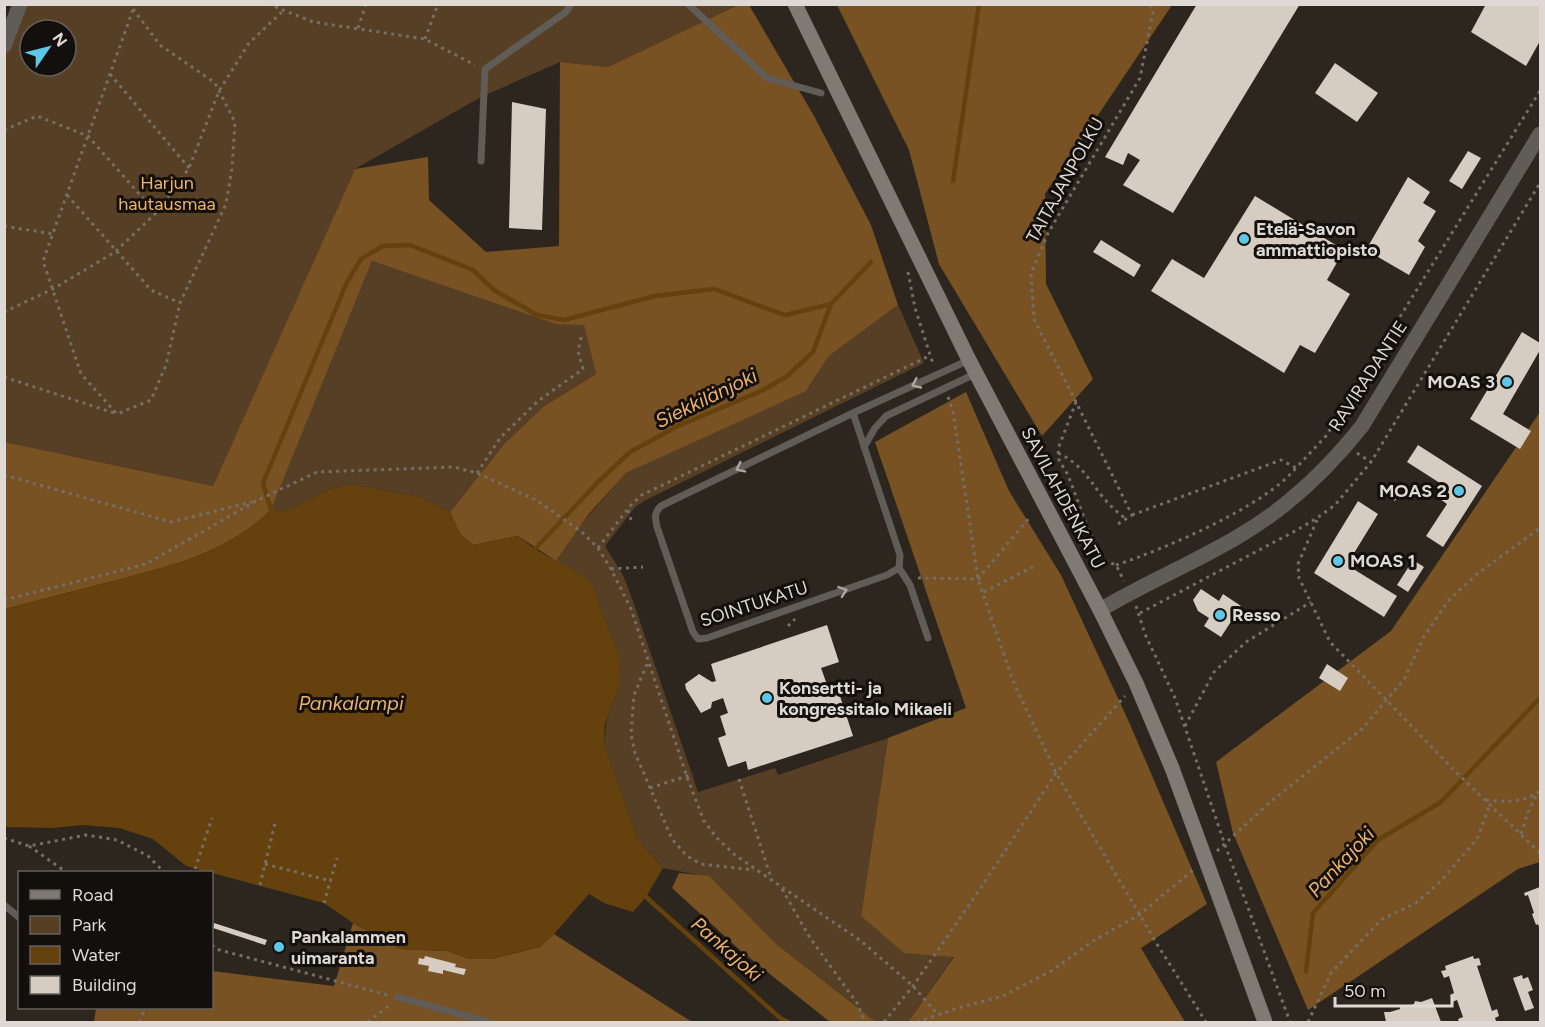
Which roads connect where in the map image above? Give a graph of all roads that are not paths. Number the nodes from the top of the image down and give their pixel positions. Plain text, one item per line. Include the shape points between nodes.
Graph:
1 (20, 4) edge
2 (571, 4) edge
3 (688, 4) edge
4 (795, 4) edge
5 (4, 46) edge
6 (821, 93) dead end
7 (1540, 134) edge
8 (481, 161) dead end
9 (973, 367) junction
10 (853, 413) junction
11 (864, 447) junction
12 (900, 568) junction
13 (1100, 610) junction
14 (928, 639) dead end
15 (4, 905) edge
16 (18, 916) edge
17 (398, 998) road end
18 (488, 1023) edge
19 (1265, 1023) edge

1 - 5 street
2 - 8 lane via 566,12 485,69
3 - 6 lane via 767,78
4 - 9 main road, SAVILAHDENKATU
7 - 13 street, RAVIRADANTIE via 1346,447 1314,480 1239,537
9 -> 10 lane, SOINTUKATU via 937,374
9 - 11 lane via 944,389 886,416
9 - 13 main road, SAVILAHDENKATU
10 - 11 lane
10 -> 12 lane, SOINTUKATU via 661,506 654,516 657,527 698,639 878,579
11 - 12 lane via 900,555
12 - 14 lane via 910,585
13 - 19 main road, SAVILAHDENKATU via 1172,768
15 - 16 lane
17 - 18 lane

